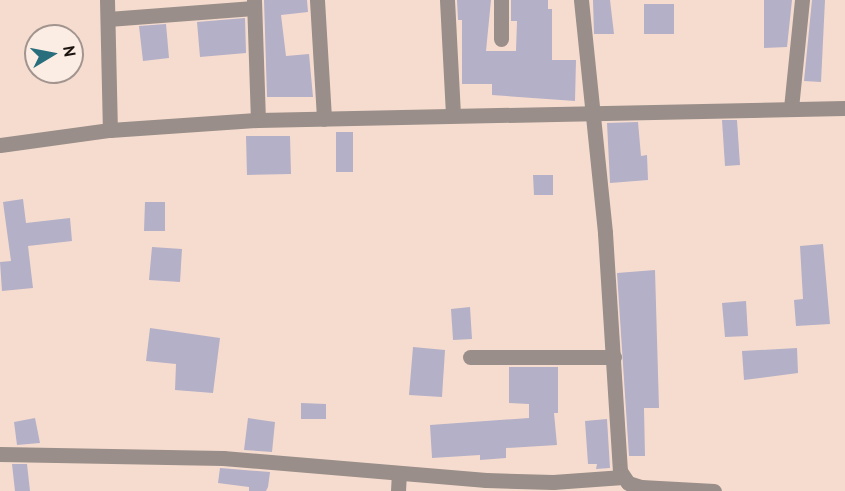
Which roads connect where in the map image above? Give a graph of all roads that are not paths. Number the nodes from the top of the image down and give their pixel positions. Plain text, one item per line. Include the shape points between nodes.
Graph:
1 (107, 0) edge
2 (317, 0) edge
3 (447, 0) edge
4 (501, 0) edge
5 (581, 0) edge
6 (802, 0) edge
7 (254, 4) edge
8 (108, 19) junction
9 (501, 39) dead end
10 (791, 108) junction
11 (845, 108) edge
12 (594, 112) junction
13 (453, 116) junction
14 (324, 119) junction
15 (258, 120) junction
16 (110, 130) junction
17 (0, 145) edge
18 (470, 357) dead end
19 (614, 357) junction
20 (0, 454) edge
21 (399, 474) junction
22 (623, 477) junction
23 (398, 491) edge
24 (714, 491) edge

1 - 8 street
2 - 14 street
3 - 13 street
4 - 9 street
5 - 12 street
6 - 10 street
7 - 8 street
7 - 15 street
8 - 16 street
10 - 11 street
10 - 12 street
12 - 13 street
12 - 19 street
13 - 14 street
14 - 15 street
15 - 16 street
16 - 17 street
18 - 19 street
19 - 22 street via 618,453
20 - 21 street via 223,458
21 - 22 street via 553,482
21 - 23 street
22 - 24 street via 641,487

